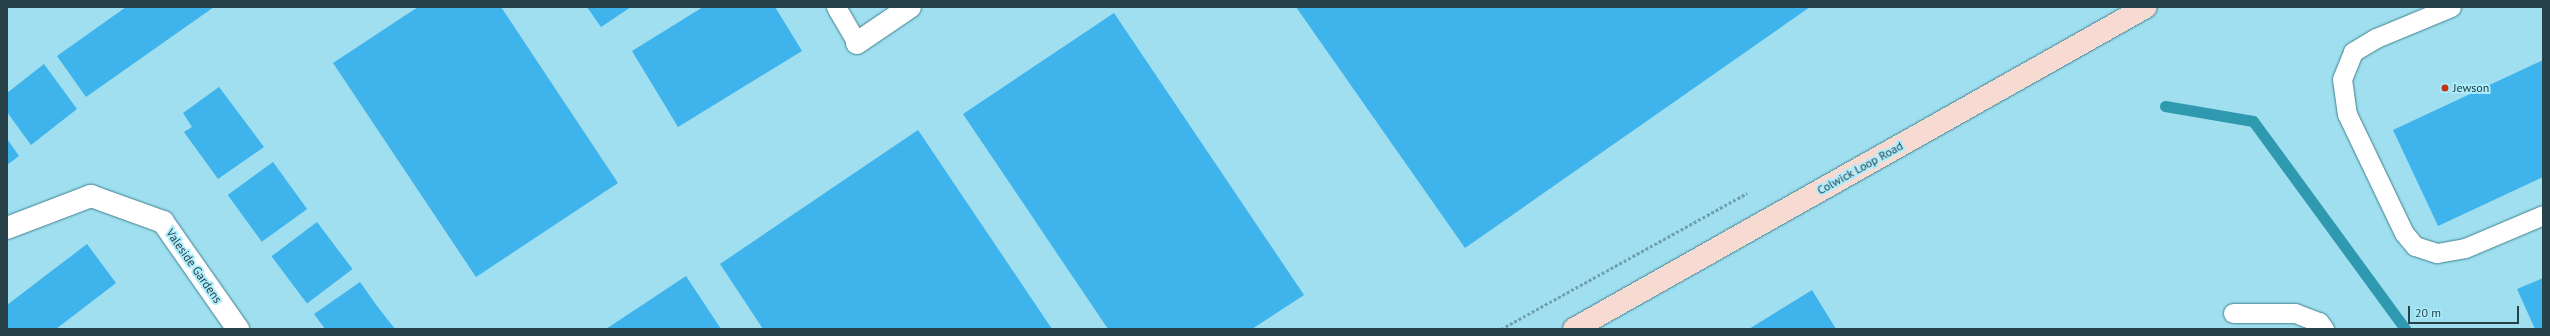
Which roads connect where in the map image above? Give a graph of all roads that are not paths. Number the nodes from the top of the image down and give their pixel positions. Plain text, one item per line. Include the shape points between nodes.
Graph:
1 (836, 7) edge
2 (910, 7) edge
3 (2146, 7) edge
4 (2451, 7) edge
5 (857, 43) joint
6 (2543, 214) edge
7 (7, 228) edge
8 (2233, 313) dead end
9 (238, 329) edge
10 (1574, 329) edge
11 (2324, 329) edge

1 - 5 lane
2 - 5 street
3 - 10 main road, Colwick Loop Road
4 - 6 lane via 2376,38 2353,52 2342,79 2347,114 2404,233 2415,246 2437,253 2466,248
7 - 9 street, Valeside Gardens via 91,196 163,222
8 - 11 lane via 2295,313 2319,322

